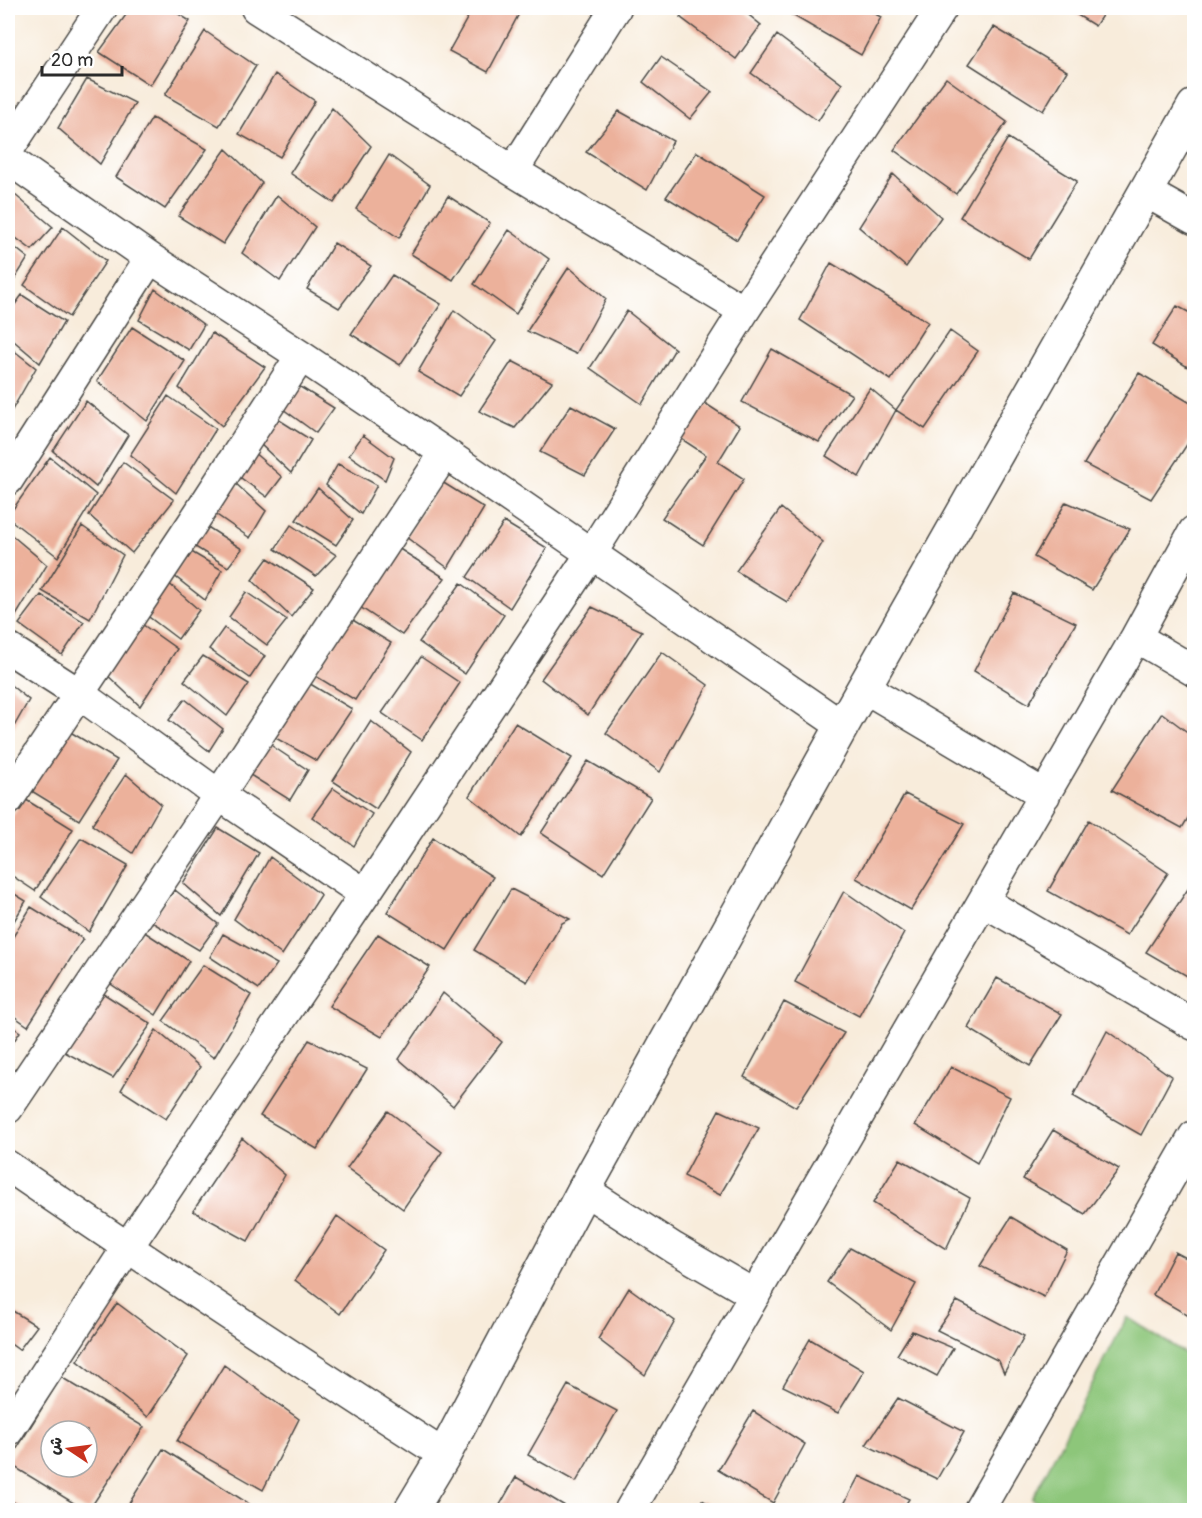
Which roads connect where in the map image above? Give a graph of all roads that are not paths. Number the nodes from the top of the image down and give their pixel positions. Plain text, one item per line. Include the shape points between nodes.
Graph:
1 (102, 8) edge
2 (256, 8) edge
3 (616, 8) edge
4 (942, 8) edge
5 (1194, 106) edge
6 (8, 150) edge
7 (8, 159) edge
8 (513, 171) junction
9 (1146, 192) junction
10 (1194, 219) edge
11 (150, 258) junction
12 (744, 311) junction
13 (301, 356) junction
14 (446, 453) junction
15 (8, 480) edge
16 (1194, 531) edge
17 (591, 554) junction
18 (1136, 637) junction
19 (8, 648) edge
20 (1194, 671) edge
21 (865, 688) junction
22 (78, 693) junction
23 (842, 726) junction
24 (219, 795) junction
25 (1045, 795) junction
26 (8, 800) edge
27 (365, 894) junction
28 (983, 901) junction
29 (1194, 1025) edge
30 (8, 1108) edge
31 (1194, 1136) edge
32 (8, 1166) edge
33 (584, 1190) junction
34 (127, 1248) junction
35 (755, 1295) junction
36 (8, 1431) edge
37 (444, 1455) junction
38 (411, 1510) edge
39 (630, 1510) edge
40 (979, 1510) edge

1 - 6 street
2 - 8 street
3 - 8 street
4 - 12 street
5 - 9 street
7 - 11 street
8 - 12 street
9 - 10 street
9 - 21 street
11 - 13 street
11 - 15 street
12 - 17 street
13 - 14 street
13 - 22 street
14 - 17 street
14 - 24 street
16 - 18 street
17 - 23 street
17 - 27 street
18 - 20 street
18 - 25 street
19 - 22 street
21 - 23 street
21 - 25 street
22 - 24 street
22 - 26 street
23 - 33 street
24 - 27 street
24 - 30 street
25 - 28 street
27 - 34 street
28 - 29 street
28 - 35 street
31 - 40 street
32 - 34 street
33 - 35 street
33 - 37 street
34 - 36 street
34 - 37 street
35 - 39 street
37 - 38 street

